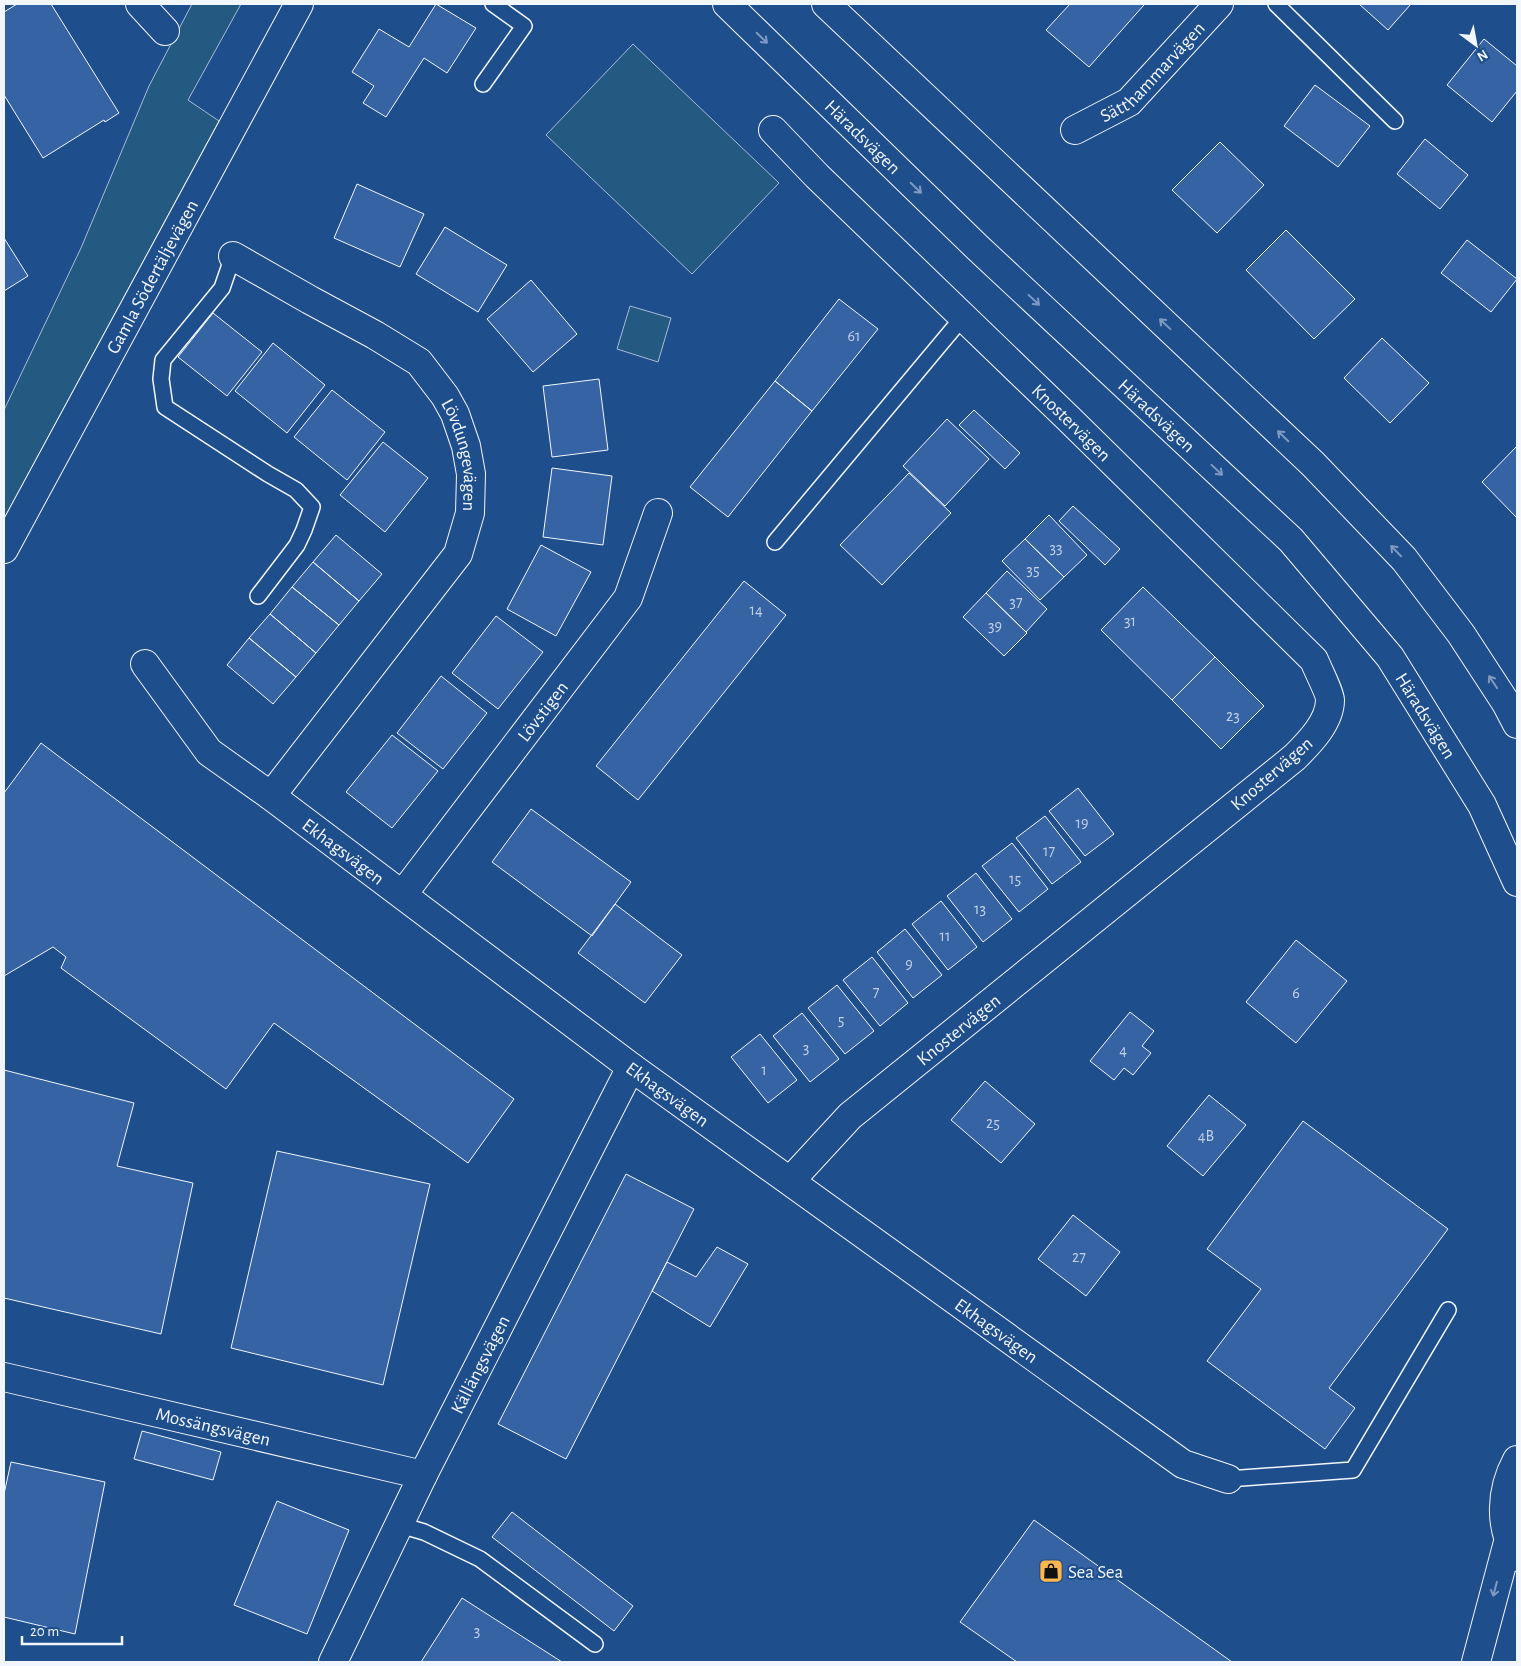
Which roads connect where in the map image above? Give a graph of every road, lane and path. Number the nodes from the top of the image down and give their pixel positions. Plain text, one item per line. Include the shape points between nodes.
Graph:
1 (140, 4) edge
2 (299, 4) edge
3 (493, 4) edge
4 (728, 4) edge
5 (826, 4) edge
6 (1218, 4) edge
7 (1276, 4) edge
8 (165, 31) dead end
9 (483, 84) dead end
10 (1395, 121) dead end
11 (773, 130) dead end
12 (1075, 130) dead end
13 (233, 256) joint
14 (963, 317) junction
15 (658, 513) dead end
16 (775, 542) dead end
17 (4, 549) edge
18 (258, 596) dead end
19 (146, 664) dead end
20 (1517, 724) edge
21 (271, 796) junction
22 (1517, 882) edge
23 (403, 894) junction
24 (631, 1067) junction
25 (791, 1180) junction
26 (1448, 1310) dead end
27 (4, 1377) edge
28 (1517, 1460) edge
29 (424, 1475) junction
30 (1228, 1479) joint
31 (400, 1524) junction
32 (1513, 1550) edge
33 (595, 1644) dead end
34 (333, 1662) edge
35 (1476, 1662) edge

1 - 8 street
2 - 17 street, Gamla Södertäljevägen
3 - 9 lane via 524,26
4 -> 22 street, Häradsvägen via 978,248 1291,540 1390,657 1482,805
20 -> 5 street via 1461,634 1397,552 1313,464
6 - 12 street, Sätthammarvägen via 1129,102
7 - 10 lane
11 - 14 street, Knostervägen
13 - 18 lane via 222,288 163,360 161,379 164,407 296,490 312,507 297,545
13 - 21 street, Lövdungevägen via 375,334 419,362 455,414 472,474 470,513 458,554
14 - 16 lane
14 - 25 street, Knostervägen via 1314,660 1330,699 1315,737 1295,757 850,1116
15 - 23 street, Lövstigen via 628,598
19 - 21 street, Ekhagsvägen via 209,752
21 - 23 street, Ekhagsvägen
23 - 24 street, Ekhagsvägen
24 - 25 street, Ekhagsvägen
24 - 29 street, Källängsvägen
25 - 30 street, Ekhagsvägen via 1182,1464
26 - 30 lane via 1353,1470
27 - 29 street, Mossängsvägen
28 - 32 street via 1510,1473 1503,1506
29 - 31 street, Källängsvägen
31 - 33 lane via 480,1559
31 - 34 street, Källängsvägen
32 -> 35 street

